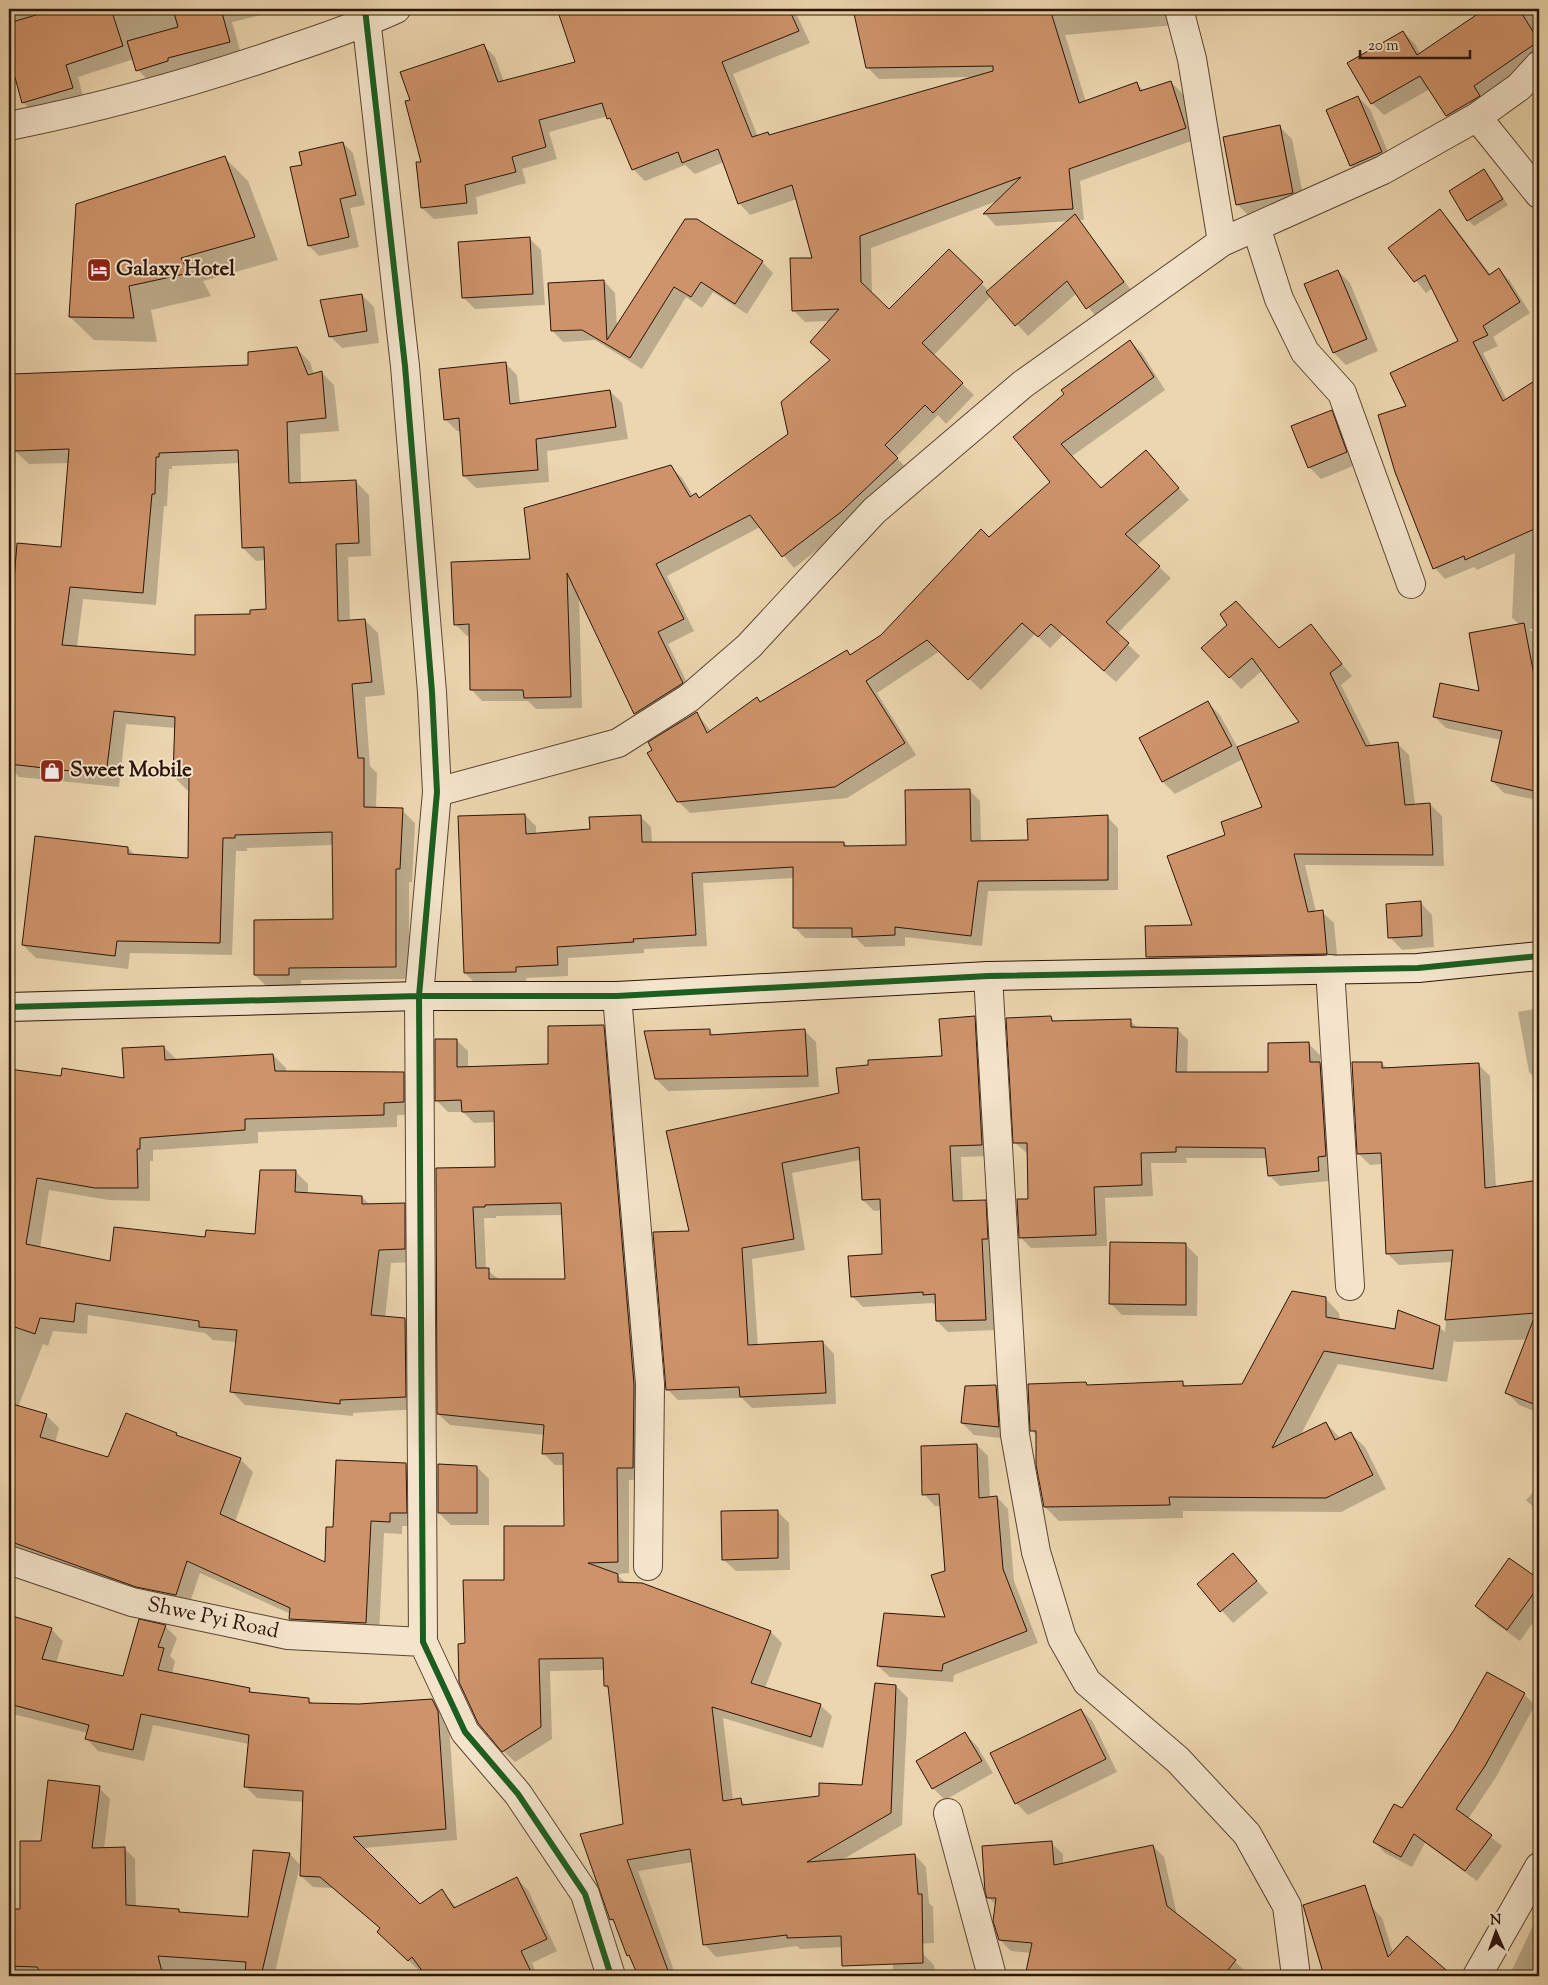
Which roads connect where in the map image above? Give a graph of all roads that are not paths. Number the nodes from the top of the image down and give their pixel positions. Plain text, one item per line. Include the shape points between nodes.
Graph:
1 (396, 9) edge
2 (1179, 9) edge
3 (366, 15) edge
4 (1539, 65) edge
5 (1477, 117) junction
6 (9, 126) edge
7 (1539, 194) edge
8 (1256, 227) junction
9 (1222, 242) junction
10 (1411, 584) dead end
11 (437, 792) junction
12 (1539, 956) edge
13 (1330, 969) junction
14 (988, 976) junction
15 (419, 996) junction
16 (617, 996) junction
17 (9, 1007) edge
18 (1350, 1286) dead end
19 (9, 1560) edge
20 (648, 1566) dead end
21 (423, 1642) junction
22 (948, 1813) dead end
23 (1539, 1867) edge
24 (611, 1976) edge
25 (992, 1976) edge
26 (1296, 1976) edge
27 (1477, 1976) edge

1 - 3 street
2 - 9 street via 1192,59
3 - 6 street via 236,68 77,112
3 - 11 street via 406,366
4 - 5 street via 1519,87
5 - 7 street
5 - 8 street via 1383,170
8 - 9 street
8 - 10 street via 1279,299 1305,352 1342,393
9 - 11 street via 1023,384 874,511 749,646 689,698 618,743
11 - 15 street
12 - 13 street via 1418,968
13 - 14 street
13 - 18 street
14 - 16 street
14 - 26 street via 1015,1436 1038,1560 1062,1638 1087,1682 1178,1760 1247,1834 1287,1906
15 - 16 street
15 - 17 street
15 - 21 street
16 - 20 street via 650,1384
19 - 21 street, Shwe Pyi Road via 132,1602 288,1635
21 - 24 street via 465,1732 518,1794 585,1894
22 - 25 street
23 - 27 street

